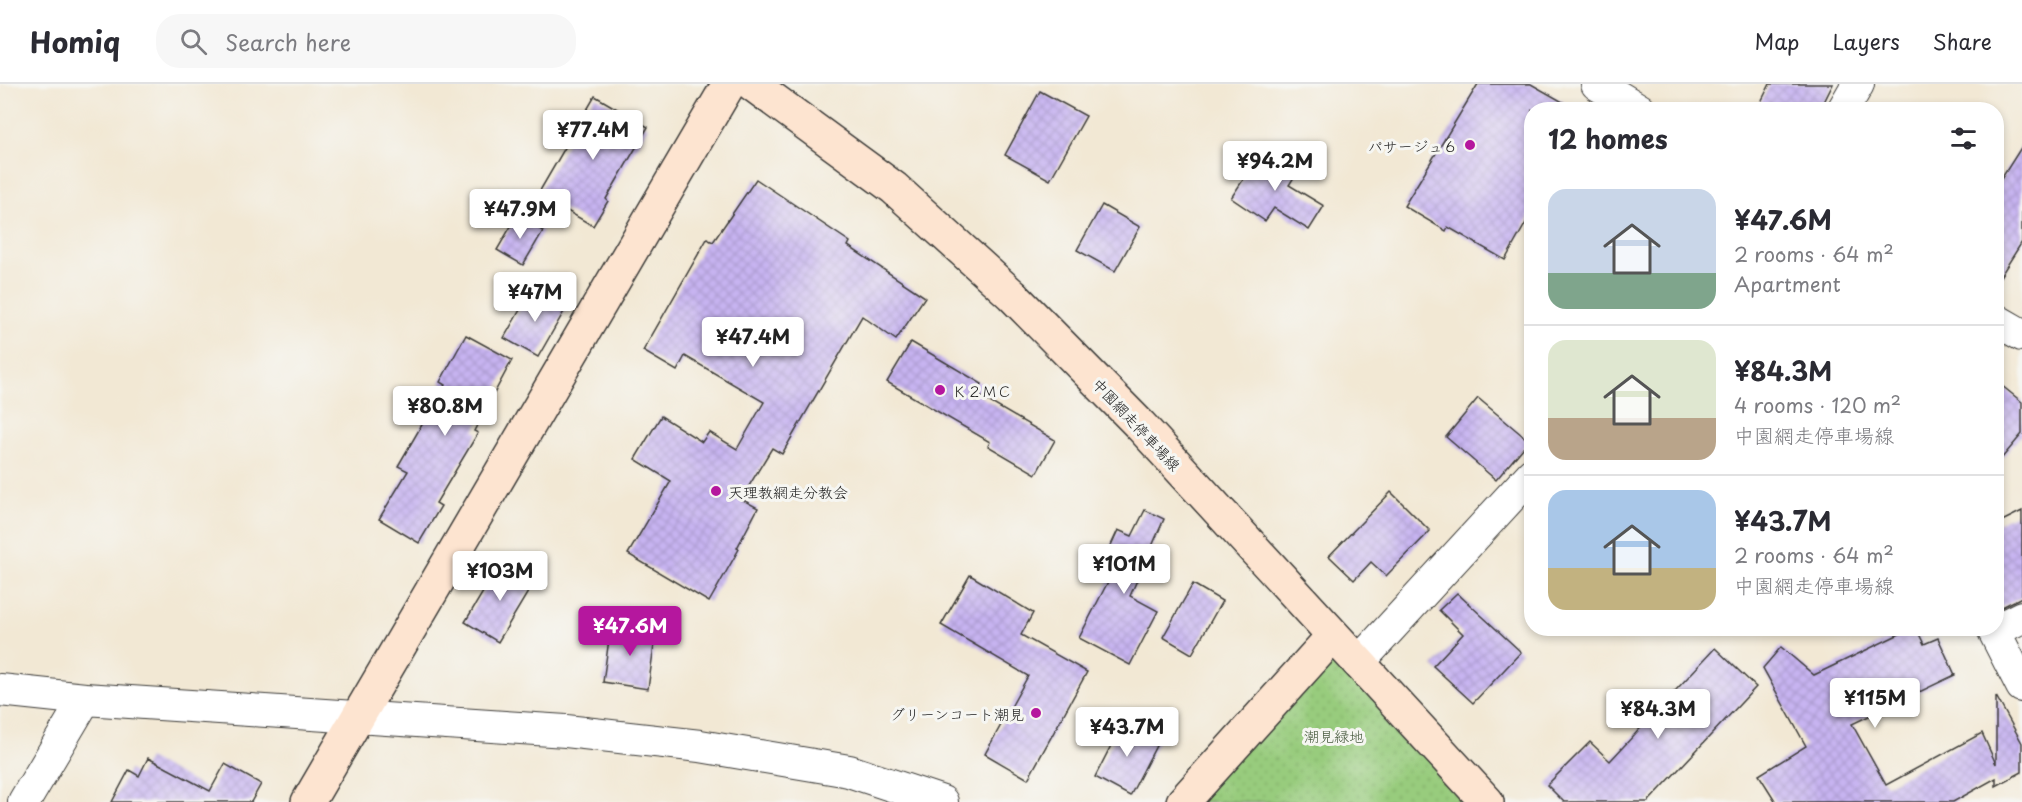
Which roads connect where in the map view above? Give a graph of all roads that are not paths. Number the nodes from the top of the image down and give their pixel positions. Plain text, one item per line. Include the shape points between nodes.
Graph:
1 (729, 84) edge
2 (752, 84) edge
3 (1597, 84) edge
4 (1858, 84) edge
5 (1627, 102) edge
6 (1848, 102) edge
7 (2004, 325) edge
8 (2022, 335) edge
9 (1524, 483) edge
10 (2022, 618) edge
11 (2004, 626) edge
12 (1333, 636) junction
13 (1997, 636) edge
14 (1358, 663) junction
15 (2022, 686) edge
16 (0, 690) edge
17 (85, 699) junction
18 (358, 716) junction
19 (24, 802) edge
20 (310, 802) edge
21 (942, 802) edge
22 (1182, 802) edge
23 (1487, 802) edge

1 - 18 street
2 - 12 street, 中園網走停車場線 via 894,188 1012,295 1140,425
3 - 5 street
4 - 6 street
7 - 8 street
9 - 14 street
10 - 11 street
12 - 14 street, 中園網走停車場線
12 - 22 street
13 - 15 street
14 - 23 street, 中園網走停車場線
16 - 17 street
17 - 18 street
17 - 19 street
18 - 20 street
18 - 21 street via 566,730 700,746 849,771

